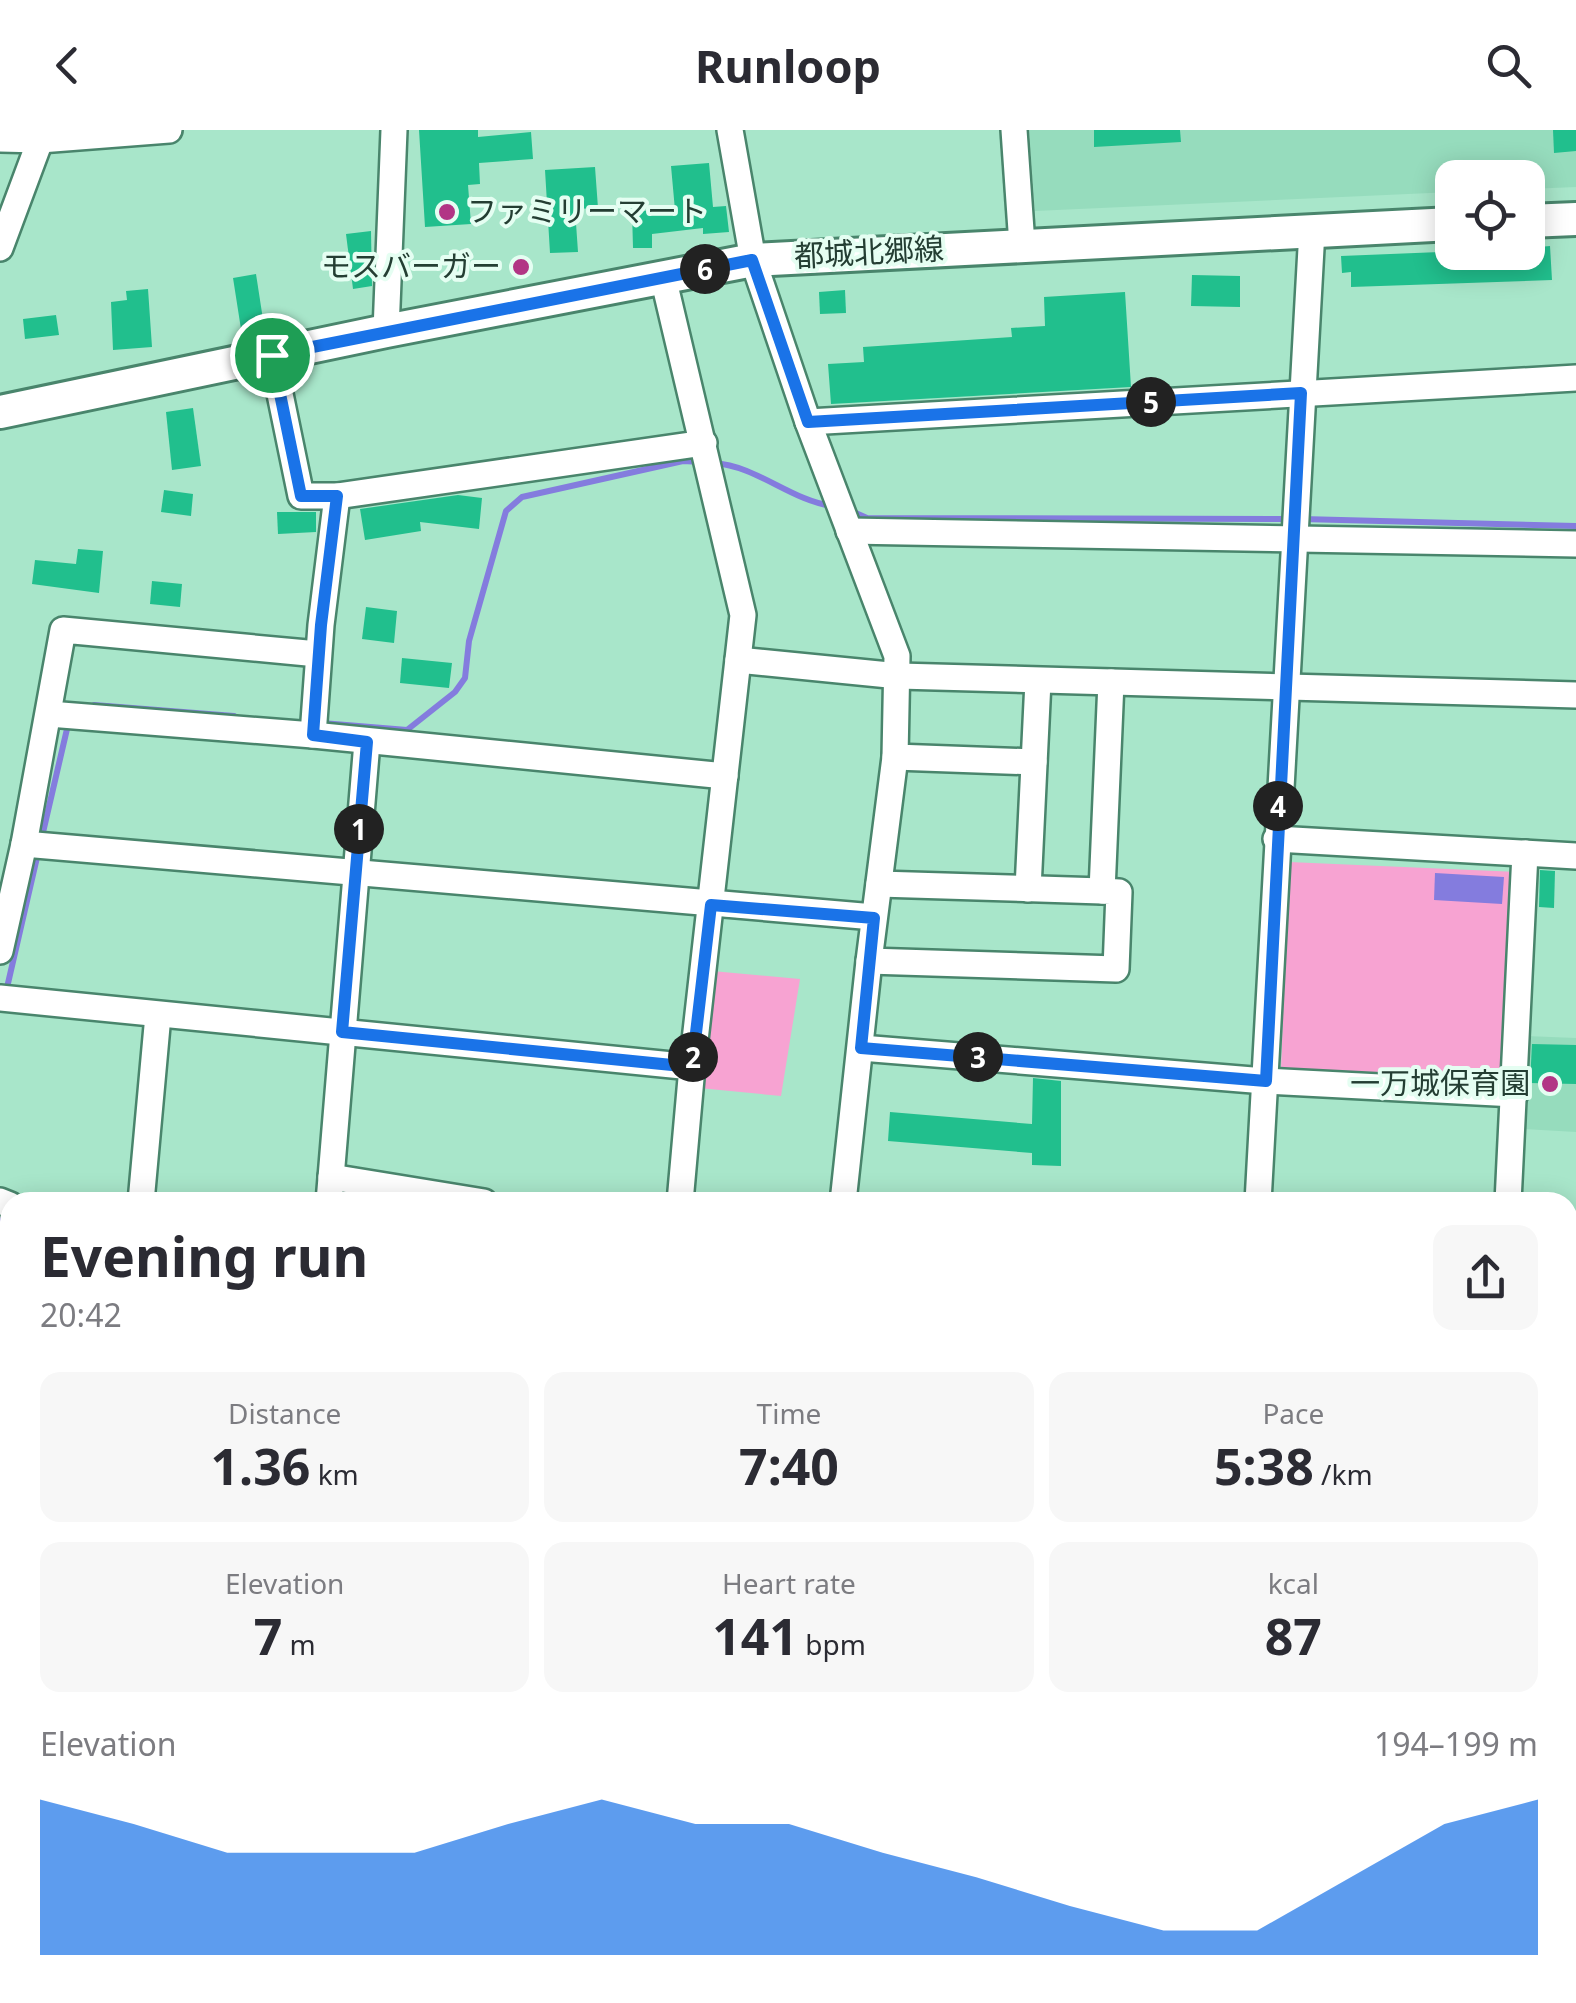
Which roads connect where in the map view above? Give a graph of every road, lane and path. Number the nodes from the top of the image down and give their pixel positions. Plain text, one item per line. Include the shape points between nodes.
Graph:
1 (169, 130) edge
2 (394, 130) edge
3 (730, 130) edge
4 (1014, 130) edge
5 (42, 135) edge
6 (0, 139) edge
7 (1576, 218) edge
8 (1545, 219) edge
9 (1435, 225) edge
10 (1312, 230) junction
11 (1022, 245) junction
12 (0, 248) edge
13 (752, 260) junction
14 (663, 276) junction
15 (386, 330) junction
16 (272, 355) junction
17 (1576, 378) edge
18 (1301, 393) junction
19 (0, 412) edge
20 (808, 422) junction
21 (704, 442) junction
22 (337, 496) junction
23 (848, 531) junction
24 (1294, 540) junction
25 (1576, 544) edge
26 (318, 654) junction
27 (738, 660) junction
28 (899, 676) junction
29 (1038, 681) junction
30 (1111, 682) junction
31 (1287, 686) junction
32 (1576, 696) edge
33 (49, 714) junction
34 (314, 724) junction
35 (367, 742) junction
36 (895, 757) junction
37 (1034, 762) junction
38 (725, 776) junction
39 (1276, 839) junction
40 (37, 845) junction
41 (1525, 853) junction
42 (1576, 856) edge
43 (355, 875) junction
44 (879, 884) junction
45 (1028, 889) junction
46 (1102, 891) junction
47 (711, 905) junction
48 (874, 918) junction
49 (0, 951) edge
50 (868, 961) junction
51 (6, 998) edge
52 (158, 1015) junction
53 (342, 1032) junction
54 (861, 1048) junction
55 (692, 1067) junction
56 (1266, 1081) junction
57 (1515, 1094) junction
58 (330, 1190) edge
59 (143, 1192) edge
60 (356, 1192) edge
61 (681, 1192) edge
62 (844, 1192) edge
63 (1259, 1192) edge
64 (1509, 1192) edge

1 - 5 street
2 - 15 street
3 - 13 street
4 - 11 street
5 - 6 street
5 - 12 street
7 - 8 main road
9 - 10 main road, 都城北郷線
10 - 11 main road, 都城北郷線
10 - 18 street
11 - 13 main road, 都城北郷線
13 - 14 main road, 都城北郷線
13 - 20 street
14 - 15 main road, 都城北郷線
14 - 21 street
15 - 16 main road, 都城北郷線
16 - 19 main road, 都城北郷線
16 - 22 street via 301,496
17 - 18 street
18 - 20 street
18 - 24 street
20 - 23 street
21 - 22 street
21 - 27 street via 743,615
22 - 26 street
23 - 24 street
23 - 28 street via 898,656
24 - 25 street
24 - 31 street
26 - 33 street via 62,630
26 - 34 street
27 - 28 street
27 - 38 street
28 - 29 street
28 - 36 street
29 - 30 street
29 - 37 street
30 - 31 street
30 - 46 street
31 - 32 street
31 - 39 street
33 - 34 street
33 - 40 street
34 - 35 street
35 - 38 street
35 - 43 street
36 - 37 street
36 - 44 street
37 - 45 street
38 - 47 street
39 - 41 street
39 - 56 street
40 - 43 street
40 - 49 street
41 - 42 street
41 - 57 street
43 - 47 street
43 - 53 street
44 - 45 street
44 - 48 street
45 - 46 street
46 - 50 street via 1119,892 1116,969
47 - 48 street
47 - 55 street
48 - 50 street
50 - 54 street
51 - 52 street
52 - 53 street
52 - 59 street
53 - 55 street
53 - 58 street
54 - 56 street
54 - 62 street
55 - 61 street
56 - 57 street
56 - 63 street
57 - 64 street
58 - 60 street

